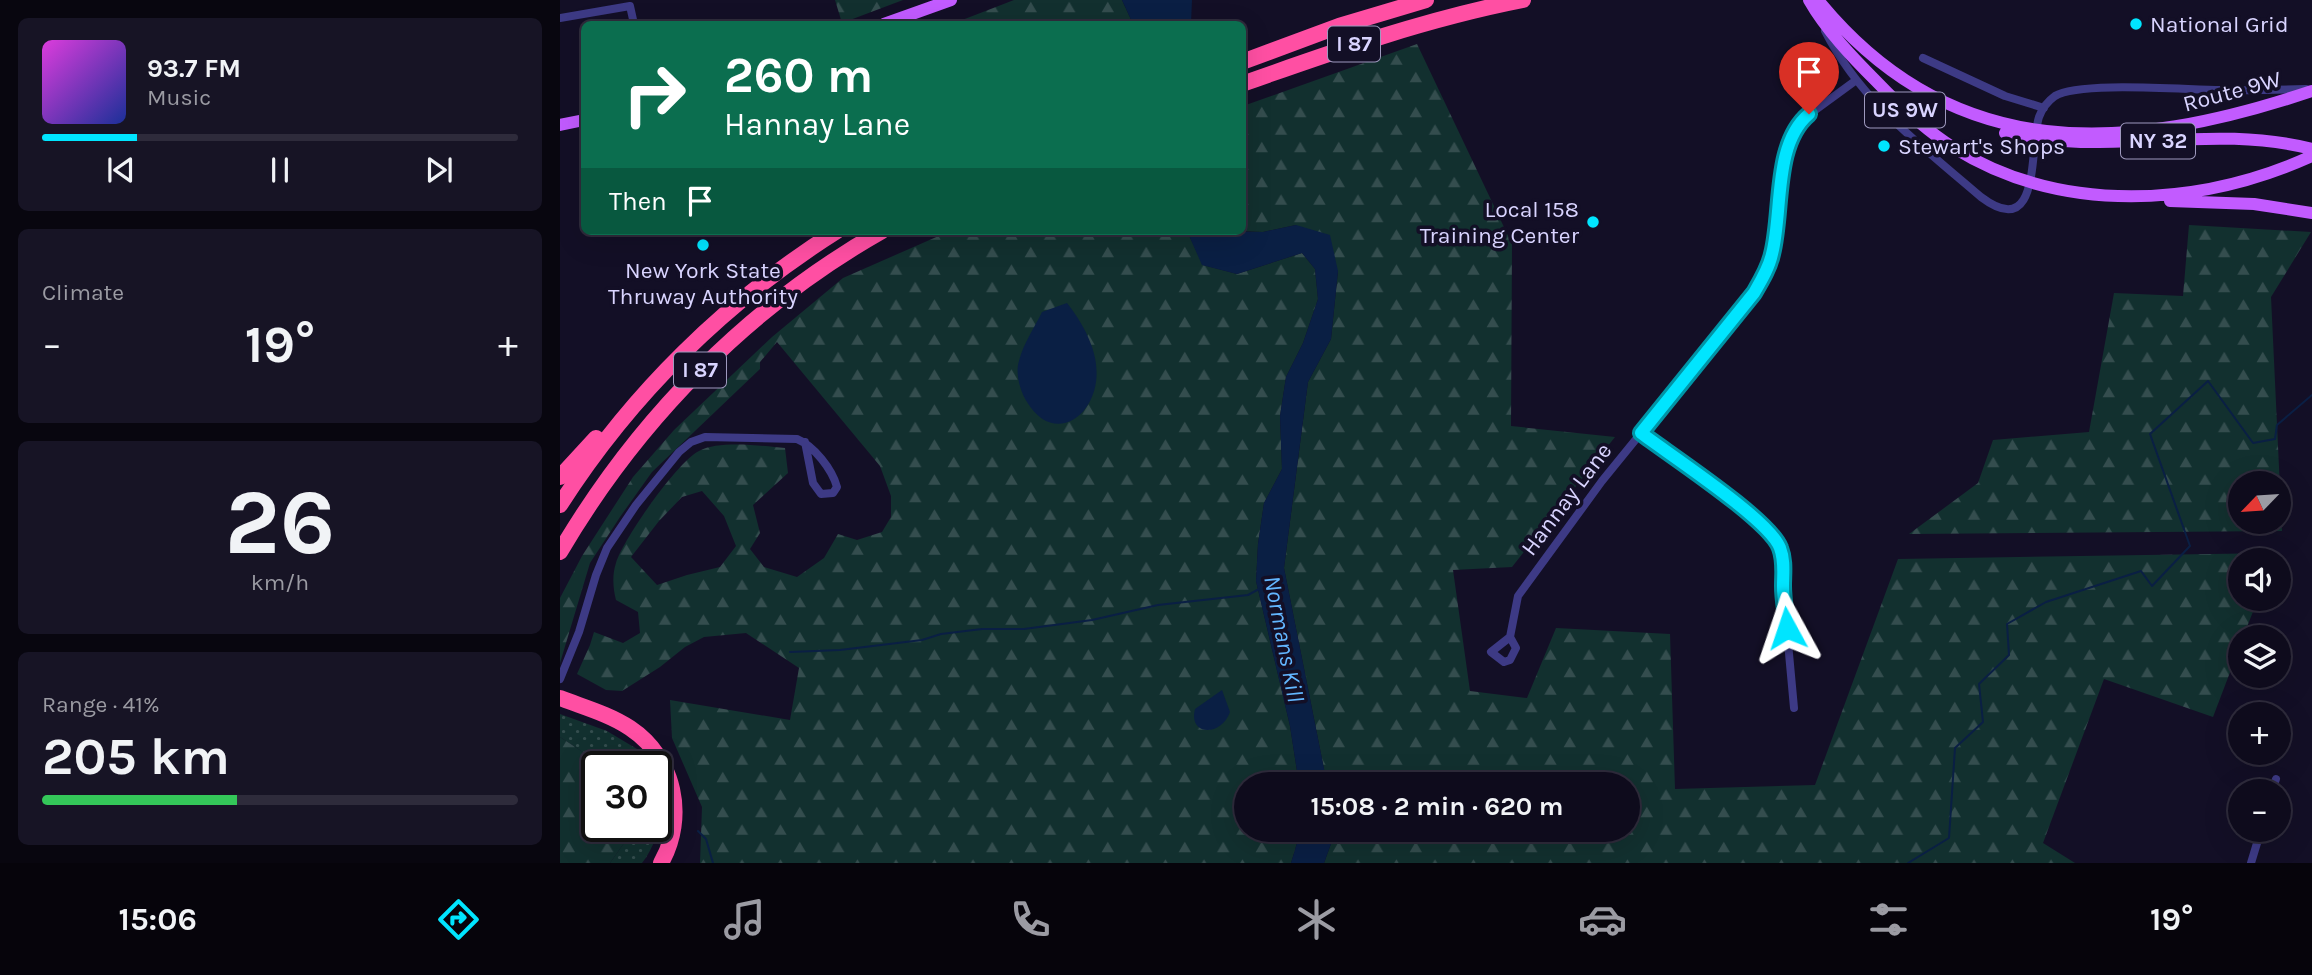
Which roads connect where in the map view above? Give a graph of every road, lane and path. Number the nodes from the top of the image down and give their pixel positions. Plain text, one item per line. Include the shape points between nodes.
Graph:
1 (951, 0) edge
2 (1426, 0) edge
3 (1524, 0) edge
4 (1814, 3) edge
5 (560, 18) edge
6 (633, 21) edge
7 (892, 21) edge
8 (1923, 58) dead end
9 (1249, 59) edge
10 (1855, 81) junction
11 (1249, 82) edge
12 (2312, 90) edge
13 (2044, 108) junction
14 (581, 121) edge
15 (560, 125) edge
16 (2036, 135) junction
17 (2312, 149) edge
18 (2312, 156) edge
19 (2030, 183) junction
20 (2134, 196) junction
21 (2312, 213) edge
22 (831, 235) edge
23 (876, 235) edge
24 (662, 374) junction
25 (1641, 433) junction
26 (805, 442) junction
27 (560, 477) edge
28 (560, 505) edge
29 (560, 552) edge
30 (1510, 637) dead end
31 (560, 679) edge
32 (560, 698) edge
33 (560, 704) edge
34 (1794, 709) dead end
35 (2258, 842) edge
36 (654, 863) edge
37 (661, 863) edge
38 (2251, 863) edge

1 - 7 main road
2 - 9 highway, I 87
3 - 11 highway, I 87 via 1393,32
4 - 10 street
4 - 16 main road, US 9W via 1881,65 1920,90 1961,110
4 - 19 main road, US 9W via 1864,69 1919,123 1972,159
5 - 6 street via 630,6
8 - 13 street via 2005,96
10 - 19 street via 1891,119 1993,205 2004,209 2017,206
10 - 25 street, Hannay Lane via 1803,119 1792,134 1773,253 1762,279
12 - 13 street via 2076,89 2057,95
12 - 16 main road, Route 9W / US 9W via 2237,114 2173,127
13 - 16 street
14 - 15 main road
16 - 17 main road, NY 32 via 2085,144 2239,139
16 - 19 street
18 - 20 main road, US 9W via 2230,184
19 - 20 main road, US 9W via 2083,194
20 - 21 main road via 2267,205
22 - 24 highway, I 87 via 745,296
23 - 29 highway, I 87 via 788,293 700,370 623,457
24 - 27 highway via 653,376
24 - 28 highway, I 87 via 604,442
25 - 30 street, Hannay Lane via 1518,596
25 - 34 street via 1753,516 1779,544
26 - 26 street via 814,488 821,494 833,493 837,487 833,478
26 - 31 street via 712,437 683,448 607,548
32 - 37 highway via 629,727 659,757 671,782 675,813 671,842
33 - 36 highway via 626,733 653,760 665,786 669,815
35 - 38 street

